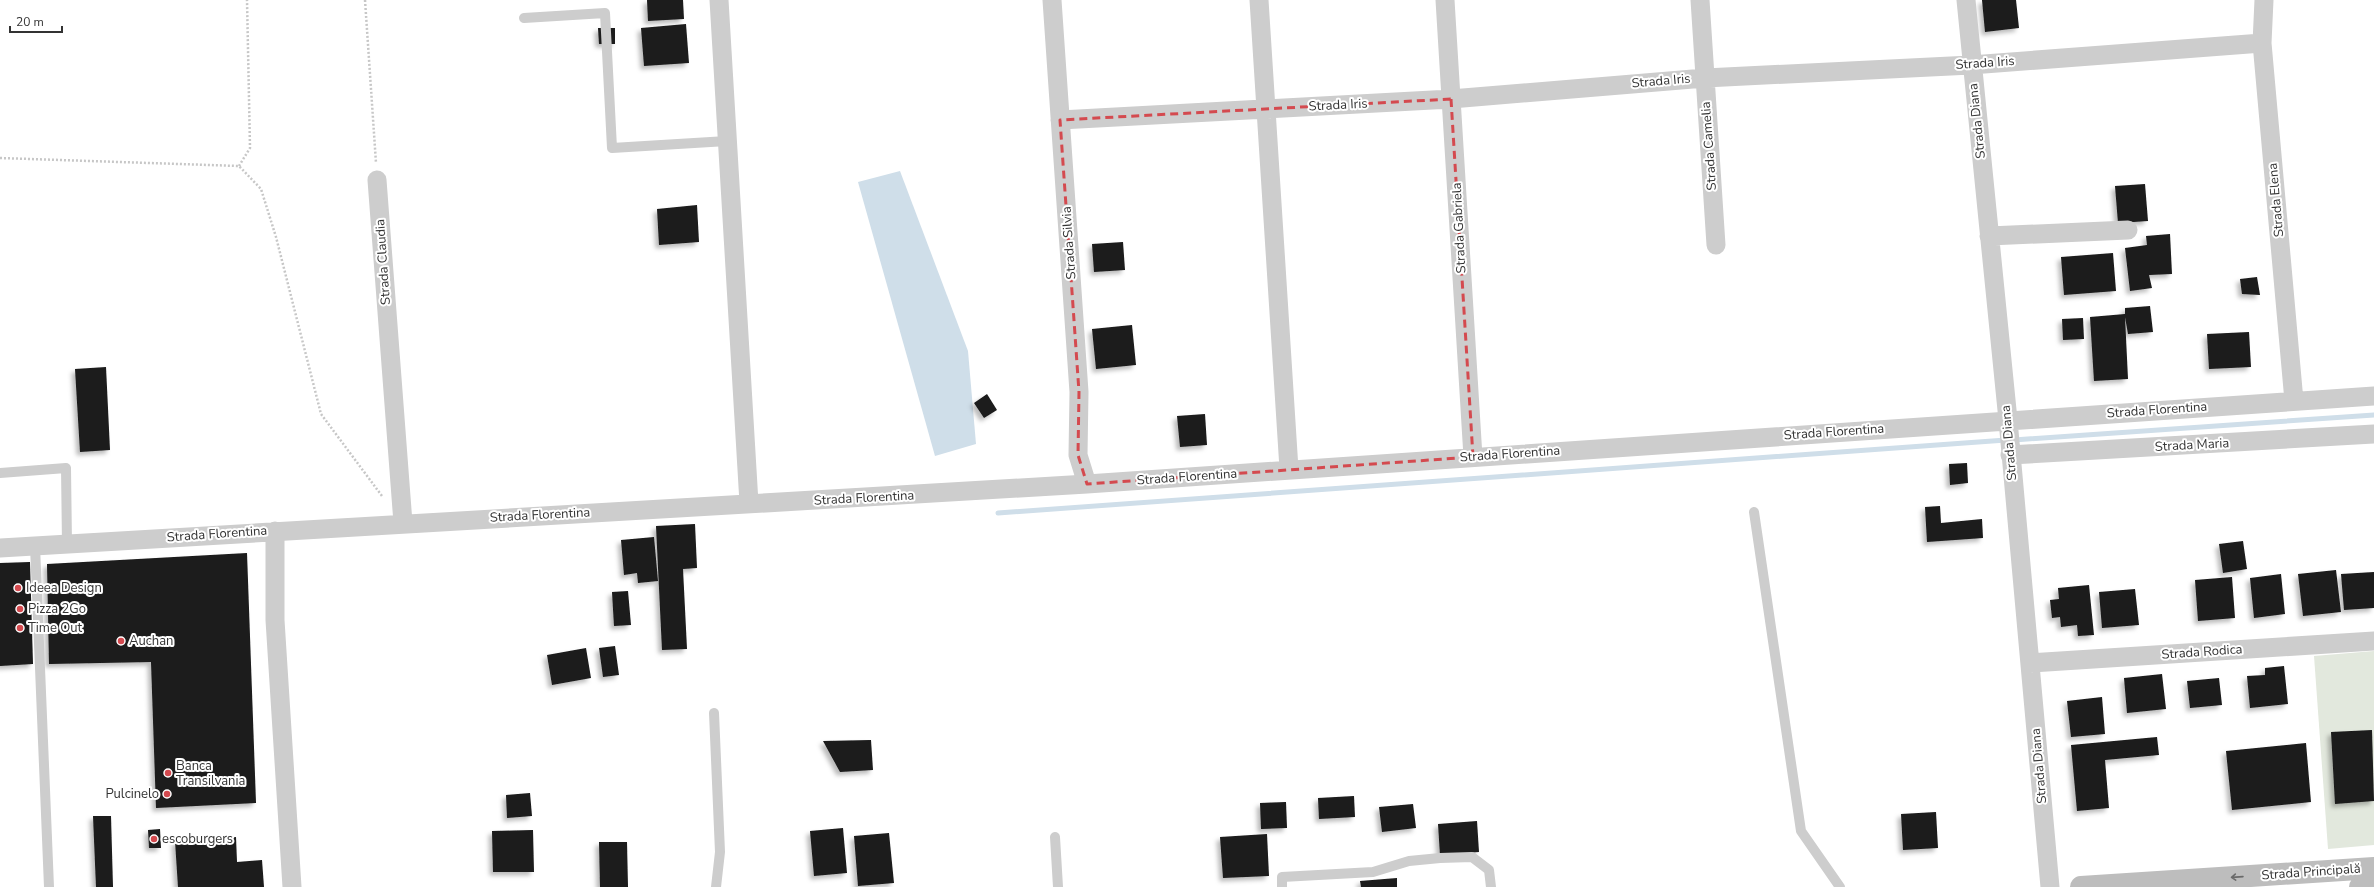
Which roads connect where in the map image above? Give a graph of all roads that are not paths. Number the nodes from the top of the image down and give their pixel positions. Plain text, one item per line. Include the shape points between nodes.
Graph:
1 (719, 0) edge
2 (1052, 0) edge
3 (1259, 0) edge
4 (1445, 0) edge
5 (1700, 0) edge
6 (1966, 0) edge
7 (2264, 0) edge
8 (524, 18) dead end
9 (2262, 43) junction
10 (1971, 65) junction
11 (1705, 78) junction
12 (1451, 99) junction
13 (1266, 109) junction
14 (1060, 120) junction
15 (727, 141) junction
16 (377, 180) road end
17 (2128, 230) dead end
18 (1989, 236) junction
19 (1716, 245) dead end
20 (2374, 396) edge
21 (2294, 400) junction
22 (2008, 424) junction
23 (2374, 434) edge
24 (2009, 451) junction
25 (1473, 457) junction
26 (1289, 469) junction
27 (0, 473) edge
28 (1087, 484) junction
29 (749, 502) junction
30 (1754, 512) dead end
31 (403, 523) junction
32 (275, 531) junction
33 (67, 544) junction
34 (35, 546) junction
35 (0, 548) edge
36 (2374, 641) edge
37 (2030, 663) junction
38 (714, 713) dead end
39 (1055, 837) dead end
40 (2374, 868) edge
41 (2374, 886) edge
42 (50, 887) edge
43 (292, 887) edge
44 (716, 887) edge
45 (1058, 887) edge
46 (1282, 887) edge
47 (1491, 887) edge
48 (1840, 887) edge
49 (2050, 887) edge
50 (2081, 887) edge
51 (2360, 887) edge

1 - 15 street
2 - 14 street, Strada Silvia
3 - 13 street
4 - 12 street, Strada Gabriela
5 - 11 street, Strada Camelia
6 - 10 street, Strada Diana
7 - 9 street, Strada Elena
8 - 15 lane via 605,13 612,148
9 - 10 street, Strada Iris
9 - 21 street, Strada Elena
10 - 11 street, Strada Iris
10 - 18 street, Strada Diana
11 - 12 street, Strada Iris
11 - 19 street, Strada Camelia
12 - 13 street, Strada Iris
12 - 25 street, Strada Gabriela
13 - 14 street, Strada Iris
13 - 26 street
14 - 28 street, Strada Silvia via 1079,392 1078,455
15 - 29 street
16 - 31 street, Strada Claudia
17 - 18 street
18 - 22 street, Strada Diana
20 - 21 street, Strada Florentina
21 - 22 street, Strada Florentina
22 - 24 street, Strada Diana
22 - 25 street, Strada Florentina
23 - 24 street, Strada Maria
24 - 37 street, Strada Diana
25 - 26 street, Strada Florentina
26 - 28 street, Strada Florentina
27 - 33 lane via 66,468
28 - 29 street, Strada Florentina via 809,501
29 - 31 street, Strada Florentina
30 - 48 lane via 1801,831
31 - 32 street, Strada Florentina
32 - 33 street, Strada Florentina
32 - 43 street via 275,620
33 - 34 street, Strada Florentina
34 - 35 street, Strada Florentina
34 - 42 lane
36 - 37 street, Strada Rodica
37 - 49 street, Strada Diana
38 - 44 lane via 720,852
39 - 45 lane
40 -> 50 main road, Strada Principală
41 - 51 main road, Strada Principală
46 - 47 lane via 1282,876 1373,872 1409,861 1472,858 1489,870

